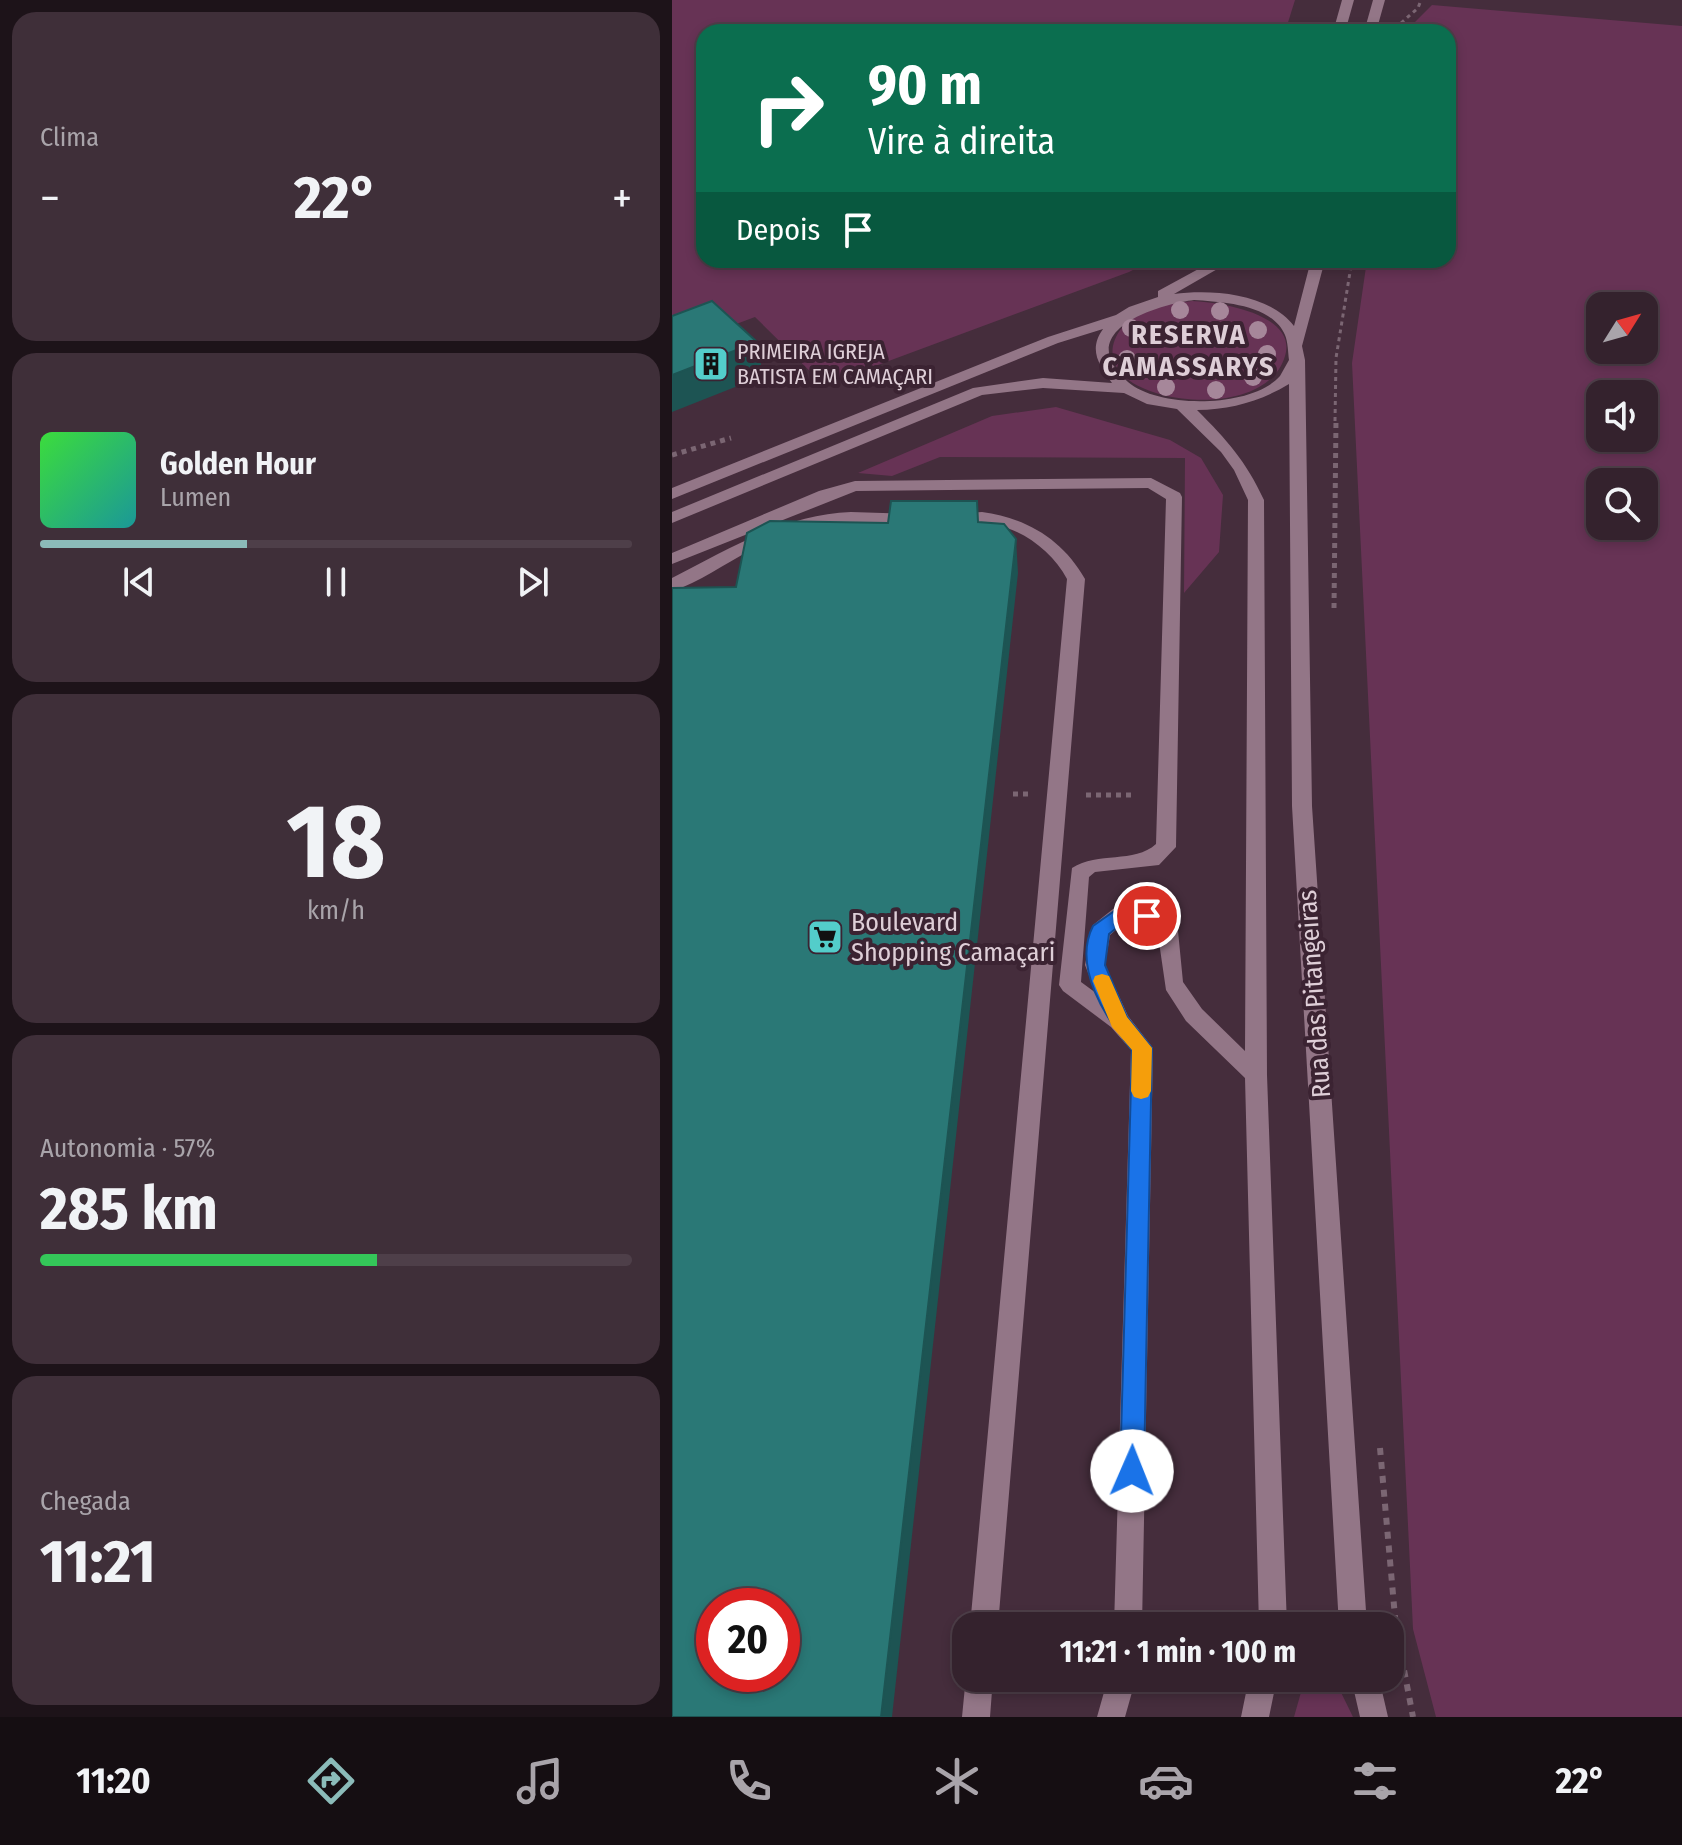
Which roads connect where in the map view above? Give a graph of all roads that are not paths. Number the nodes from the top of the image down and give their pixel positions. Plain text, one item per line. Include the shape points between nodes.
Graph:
1 (1348, 0) edge
2 (1379, 0) edge
3 (1341, 24) edge
4 (1372, 24) edge
5 (1212, 268) edge
6 (1316, 268) edge
7 (1141, 307) junction
8 (1119, 319) junction
9 (1297, 352) junction
10 (1126, 388) junction
11 (1183, 406) junction
12 (672, 494) edge
13 (672, 518) edge
14 (672, 559) edge
15 (672, 585) edge
16 (1119, 1021) junction
17 (1256, 1075) junction
18 (985, 1612) edge
19 (1128, 1612) edge
20 (1273, 1612) edge
21 (1352, 1612) edge
22 (978, 1692) edge
23 (1118, 1692) edge
24 (1260, 1692) edge
25 (1368, 1692) edge
26 (976, 1717) edge
27 (1111, 1717) edge
28 (1255, 1717) edge
29 (1374, 1717) edge

1 - 3 street
2 - 4 street
5 - 7 street
6 - 9 street
7 - 8 street
7 - 9 street via 1194,296 1249,303 1288,327
8 - 10 street via 1105,336 1102,354 1109,372
8 - 12 street via 1053,340
9 - 11 street via 1288,377 1270,391 1245,402
9 - 21 street, Rua das Pitangeiras via 1302,806
10 - 11 street
10 - 13 street via 1043,383 979,391
11 - 17 street, Rua das Pitangeiras via 1227,449 1256,500
14 - 16 street via 855,486 1151,483 1174,497 1166,847 1152,860 1091,865 1079,873 1070,985
15 - 18 street via 752,543 817,520 991,519 1058,550 1076,579
16 - 17 street via 1095,965 1100,931 1120,915 1147,916 1168,931 1173,984 1194,1015
16 - 19 street via 1142,1048
17 - 20 street, Rua das Pitangeiras
22 - 26 street
23 - 27 street
24 - 28 street
25 - 29 street

